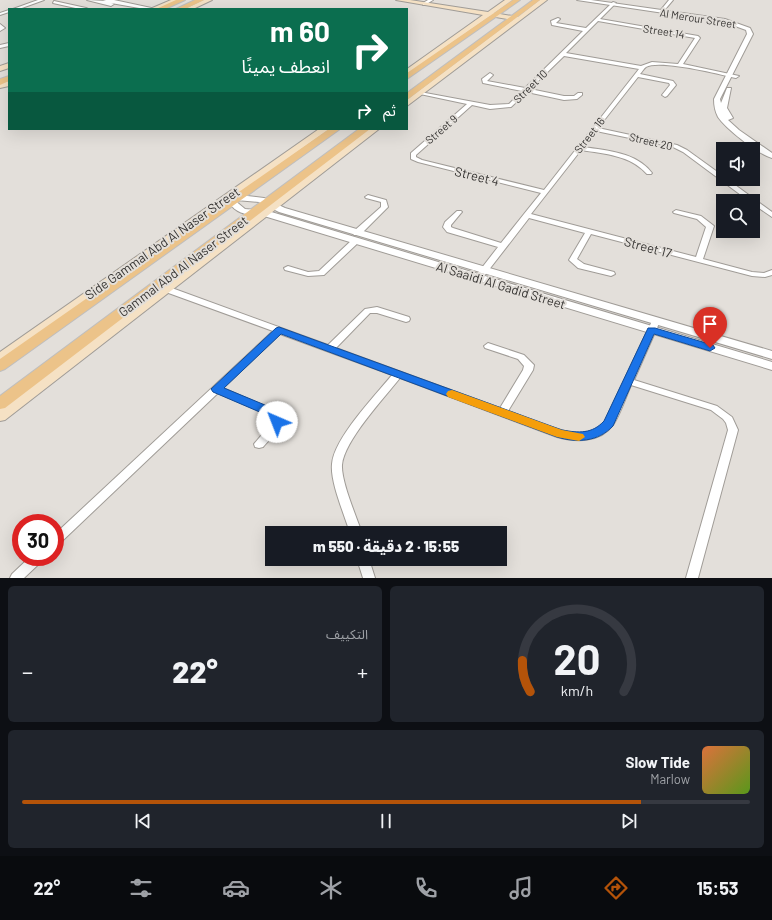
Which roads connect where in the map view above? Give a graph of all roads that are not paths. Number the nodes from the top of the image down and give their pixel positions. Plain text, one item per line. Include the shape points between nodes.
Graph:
1 (42, 0) edge
2 (90, 0) edge
3 (106, 0) edge
4 (176, 0) edge
5 (182, 0) edge
6 (201, 0) edge
7 (209, 0) edge
8 (399, 0) edge
9 (443, 0) edge
10 (517, 0) edge
11 (537, 0) edge
12 (544, 0) edge
13 (580, 0) edge
14 (591, 0) edge
15 (671, 0) edge
16 (425, 1) edge
17 (54, 2) dead end
18 (507, 2) edge
19 (614, 4) junction
20 (455, 5) junction
21 (18, 8) edge
22 (81, 8) edge
23 (131, 8) edge
24 (148, 8) edge
25 (156, 8) edge
26 (162, 8) edge
27 (182, 8) edge
28 (190, 8) edge
29 (466, 9) junction
30 (662, 11) junction
31 (494, 13) junction
32 (516, 18) junction
33 (558, 19) dead end
34 (597, 20) junction
35 (479, 21) junction
36 (0, 25) edge
37 (0, 30) edge
38 (588, 30) junction
39 (563, 54) junction
40 (432, 56) junction
41 (679, 66) junction
42 (642, 68) junction
43 (408, 71) edge
44 (490, 75) dead end
45 (733, 75) junction
46 (408, 76) edge
47 (636, 76) junction
48 (526, 91) junction
49 (422, 92) junction
50 (580, 94) dead end
51 (665, 95) dead end
52 (408, 96) edge
53 (408, 103) edge
54 (471, 103) junction
55 (594, 128) junction
56 (324, 130) edge
57 (332, 130) edge
58 (364, 130) edge
59 (374, 130) edge
60 (579, 148) junction
61 (766, 149) edge
62 (297, 152) junction
63 (412, 155) joint
64 (772, 156) edge
65 (649, 173) dead end
66 (716, 174) edge
67 (733, 186) edge
68 (544, 192) junction
69 (368, 197) dead end
70 (236, 200) junction
71 (266, 208) junction
72 (459, 212) dead end
73 (676, 212) dead end
74 (772, 215) edge
75 (526, 216) junction
76 (589, 232) junction
77 (356, 237) junction
78 (503, 246) junction
79 (199, 259) junction
80 (699, 261) junction
81 (288, 268) dead end
82 (771, 272) edge
83 (480, 274) junction
84 (612, 274) dead end
85 (166, 289) junction
86 (83, 303) junction
87 (406, 319) dead end
88 (115, 322) junction
89 (653, 325) junction
90 (279, 330) junction
91 (488, 346) dead end
92 (330, 349) junction
93 (772, 355) edge
94 (0, 358) edge
95 (0, 366) edge
96 (772, 366) edge
97 (398, 374) junction
98 (628, 381) junction
99 (216, 389) junction
100 (0, 404) edge
101 (502, 412) junction
102 (0, 416) edge
103 (259, 444) dead end
104 (354, 526) edge
105 (64, 533) edge
106 (29, 566) edge
107 (365, 566) edge
108 (16, 578) edge
109 (369, 578) edge
110 (692, 578) edge

1 - 21 street
2 - 23 street
3 - 24 street
4 - 25 main road
5 - 26 main road
6 - 27 main road
7 - 28 main road
8 - 16 main road
9 - 20 main road
10 - 31 main road
11 - 32 main road
12 - 32 main road
13 - 19 street, Al Merour Street
14 - 19 street, Al Merour Street
15 - 30 street
16 - 20 main road
16 - 29 main road
17 - 22 street
18 - 29 main road
18 - 31 main road
19 - 30 street, Al Merour Street
19 - 34 street, Street 10
20 - 29 main road
29 - 31 main road
29 - 35 main road
30 - 45 street, Al Merour Street via 729,22 748,29 750,34
31 - 32 main road
31 - 35 main road
31 - 40 main road
32 - 49 main road
32 - 52 main road
33 - 38 street via 554,24
34 - 38 street, Street 10
34 - 41 street, Street 14 via 696,36 698,38
35 - 40 main road
36 - 37 street via 3,27
38 - 39 street, Street 10
39 - 42 street
39 - 48 street, Street 10
40 - 43 main road
40 - 46 main road
41 - 42 street via 654,63
41 - 45 street
42 - 47 street, Street 16
44 - 48 street via 485,82
45 - 61 street, Al Merour Street via 717,99 718,113 732,129
47 - 51 street via 672,83
47 - 55 street, Street 16
48 - 50 street via 567,98
48 - 54 street, Street 10 via 505,107
49 - 53 main road
49 - 54 street, Street 10
54 - 63 street, Street 9
55 - 60 street, Street 16
55 - 66 street, Street 20 via 675,146
56 - 62 main road, Side Gammal Abd Al Naser Street
57 - 62 main road, Gammal Abd Al Naser Street
58 - 71 main road, Gammal Abd Al Naser Street
59 - 71 main road
60 - 65 street via 629,159
60 - 68 street, Street 16
61 - 64 street, Al Merour Street
62 - 70 main road, Gammal Abd Al Naser Street
62 - 86 main road, Side Gammal Abd Al Naser Street
63 - 68 street, Street 4 via 420,162
67 - 74 street, Street 20
68 - 75 street, Street 16
69 - 77 street via 384,201 385,205
70 - 71 street, Al Saaidi Al Gadid Street via 257,199
70 - 71 street, Al Saaidi Al Gadid Street via 239,209
70 - 86 main road, Gammal Abd Al Naser Street
71 - 77 street, Al Saaidi Al Gadid Street
71 - 79 main road, Gammal Abd Al Naser Street
72 - 78 street via 448,224 450,230
73 - 80 street via 699,217 710,226
75 - 76 street, Street 17
75 - 78 street, Street 16
76 - 80 street, Street 17
76 - 84 street via 573,260 581,266
77 - 81 street via 321,273 308,274
77 - 83 street, Al Saaidi Al Gadid Street
78 - 83 street, Street 16
79 - 85 main road
79 - 88 main road, Gammal Abd Al Naser Street
80 - 82 street, Street 17 via 757,275
83 - 89 street, Al Saaidi Al Gadid Street
85 - 88 main road
85 - 90 street
86 - 94 main road, Side Gammal Abd Al Naser Street
86 - 95 main road, Gammal Abd Al Naser Street
87 - 92 street via 377,310 368,311
88 - 100 main road, Gammal Abd Al Naser Street
88 - 102 main road
89 - 93 street, Al Saaidi Al Gadid Street
89 - 96 street, Al Saaidi Al Gadid Street
89 - 98 street
90 - 92 street
90 - 99 street
91 - 101 street via 521,357 529,365
92 - 97 street
97 - 101 street
97 - 104 street via 343,445 337,459 338,474
98 - 101 street via 609,423 601,431 589,436 561,434
98 - 110 street via 714,408 732,425 733,430
99 - 103 street via 277,417 276,425
99 - 105 street
106 - 108 street
107 - 109 street

